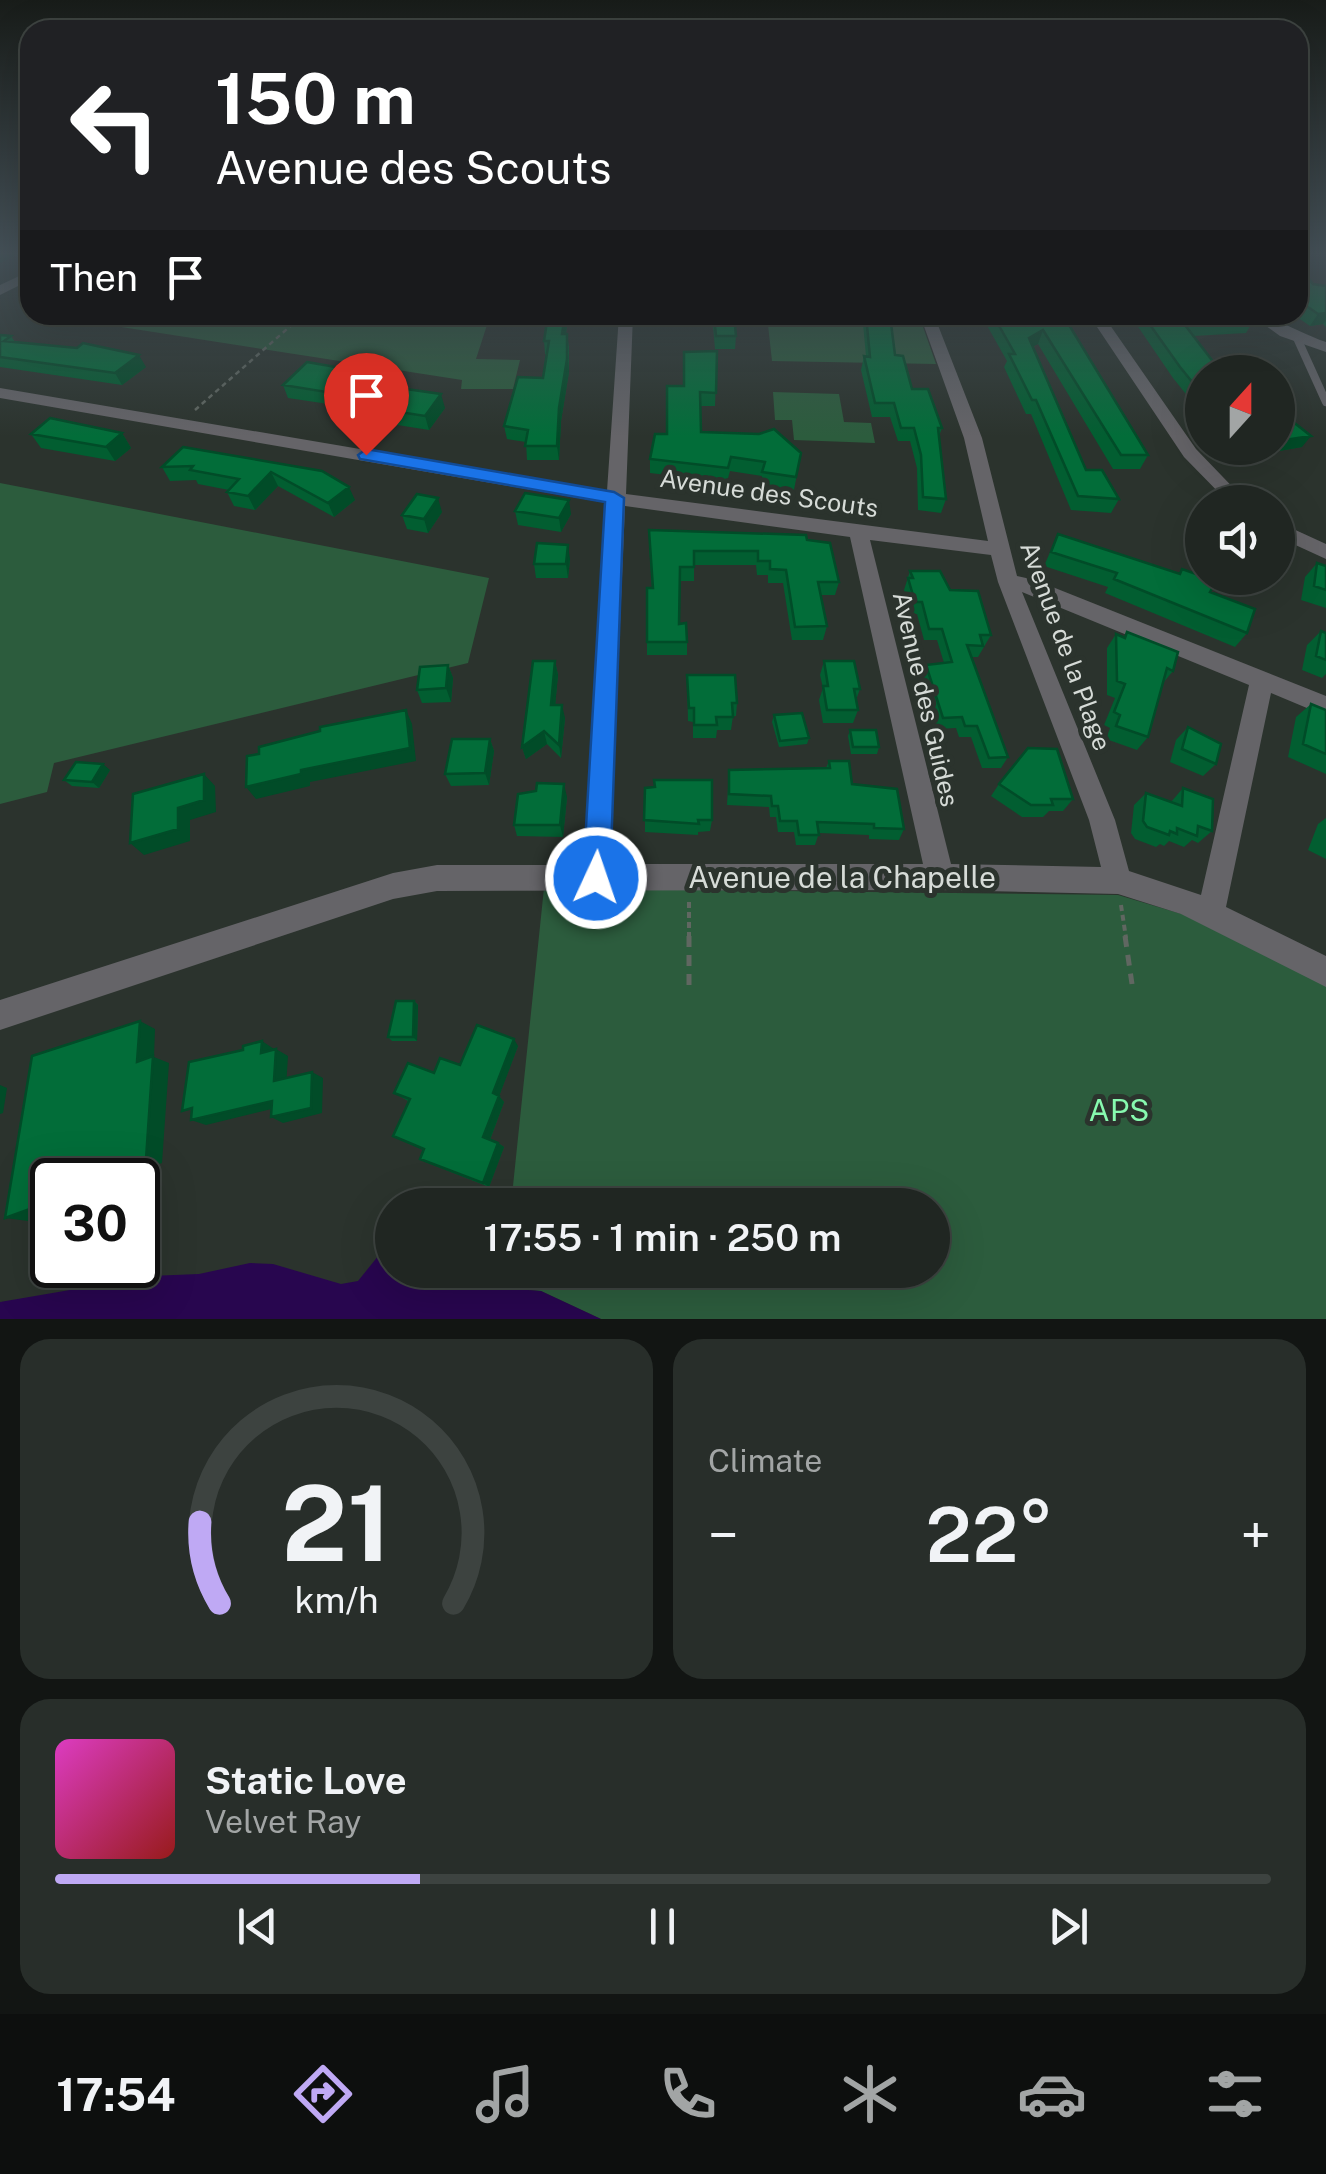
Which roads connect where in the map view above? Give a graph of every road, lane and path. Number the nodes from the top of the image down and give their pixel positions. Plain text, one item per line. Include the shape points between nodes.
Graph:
1 (292, 325) edge
2 (625, 325) edge
3 (931, 325) edge
4 (1103, 325) edge
5 (1275, 325) edge
6 (1297, 338) junction
7 (1326, 347) edge
8 (0, 392) edge
9 (1326, 402) edge
10 (180, 423) junction
11 (1221, 485) edge
12 (614, 498) junction
13 (859, 534) junction
14 (1295, 537) edge
15 (1000, 548) junction
16 (1326, 552) edge
17 (1008, 582) junction
18 (1262, 680) junction
19 (1326, 706) edge
20 (688, 877) junction
21 (940, 877) junction
22 (596, 878) junction
23 (1118, 881) junction
24 (1211, 912) junction
25 (1326, 972) edge
26 (1132, 984) dead end
27 (690, 988) dead end
28 (0, 1014) edge

1 - 10 path
2 - 12 street
3 - 15 street, Avenue de la Plage via 972,438
4 - 11 street via 1190,453
5 - 6 street
6 - 7 street
6 - 9 lane
8 - 10 street, Avenue des Scouts
10 - 12 street, Avenue des Scouts
12 - 13 street, Avenue des Scouts
12 - 22 street
13 - 15 street, Avenue des Scouts
13 - 21 street, Avenue des Guides
14 - 16 street
15 - 17 street, Avenue de la Plage
17 - 18 street
17 - 23 street, Avenue de la Plage via 1102,820
18 - 19 street
18 - 24 street
20 - 21 street, Avenue de la Chapelle
20 - 22 street, Avenue de la Chapelle
20 - 27 path
21 - 23 street, Avenue de la Chapelle
22 - 28 street, Avenue de la Chapelle via 408,882
23 - 24 street, Avenue de la Chapelle
23 - 26 path
24 - 25 street, Avenue de la Chapelle

